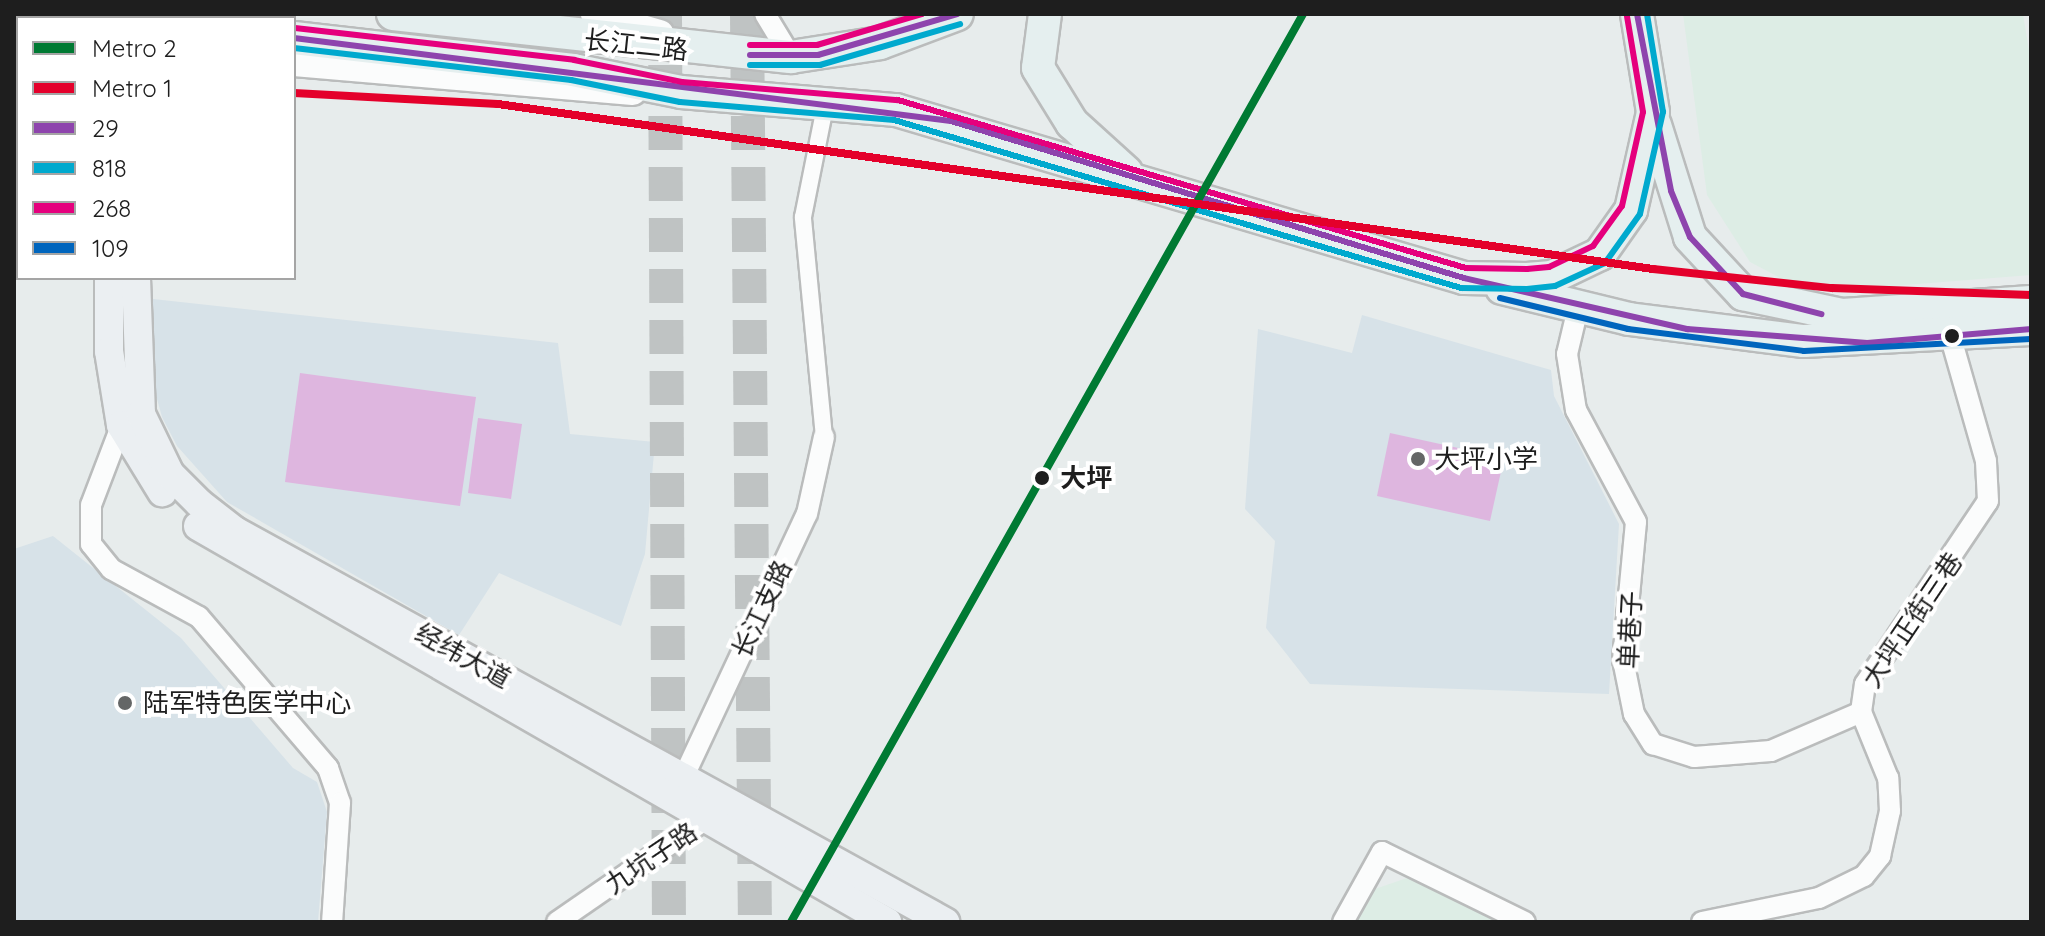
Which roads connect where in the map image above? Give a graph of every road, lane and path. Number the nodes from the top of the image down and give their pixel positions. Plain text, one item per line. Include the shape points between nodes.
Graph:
1 (393, 14) edge
2 (765, 14) edge
3 (957, 14) edge
4 (1045, 14) edge
5 (1637, 14) edge
6 (296, 38) edge
7 (581, 41) edge
8 (791, 57) junction
9 (296, 63) edge
10 (681, 92) junction
11 (826, 100) junction
12 (1653, 112) junction
13 (1132, 178) junction
14 (1464, 278) junction
15 (109, 280) edge
16 (136, 280) edge
17 (2031, 302) edge
18 (1578, 308) junction
19 (2031, 329) edge
20 (1951, 338) junction
21 (136, 383) junction
22 (121, 425) junction
23 (824, 437) joint
24 (1861, 712) junction
25 (684, 776) junction
26 (705, 820) junction
27 (332, 922) edge
28 (557, 922) edge
29 (887, 922) edge
30 (945, 922) edge
31 (1343, 922) edge
32 (1525, 922) edge
33 (1702, 922) edge

1 - 7 main road, 长江二路
2 - 8 street
3 - 8 main road, 长江二路 via 880,43
4 - 13 main road, 长江二路 via 1038,68 1052,95
5 - 12 main road, 长江二路
6 - 7 main road, 长江二路
7 - 8 main road, 长江二路
7 - 10 main road, 长江二路
9 - 10 street, 长江二路 via 437,72 569,91
10 - 11 main road, 长江二路
11 - 13 main road, 长江二路 via 951,121
11 - 23 street via 803,217
12 - 14 main road, 长江二路 via 1631,210 1600,254 1552,277
12 - 17 main road via 1690,237 1743,294 1843,315
13 - 14 main road, 长江二路
14 - 18 main road
15 - 22 main road, 经纬大道 via 109,351
16 - 21 main road, 经纬大道
18 - 20 main road via 1804,341
18 - 24 street, 单巷子 via 1567,354 1576,410 1636,522 1623,660 1634,714 1653,744 1694,757 1771,751
19 - 20 main road
20 - 24 street, 大坪正街三巷 via 1986,461 1988,501 1865,684
21 - 22 street
21 - 25 main road, 经纬大道 via 151,444 170,474 235,531
22 - 26 main road, 经纬大道 via 156,485 229,550
22 - 27 street via 91,505 91,544 111,569 199,617 328,768 340,803
23 - 25 street, 长江支路 via 807,514
24 - 33 street, 大坪正街三巷 via 1888,778 1890,811 1880,856 1864,876 1819,898
25 - 30 main road, 经纬大道
26 - 28 street, 九坑子路
26 - 29 main road, 经纬大道
31 - 32 street via 1382,852

